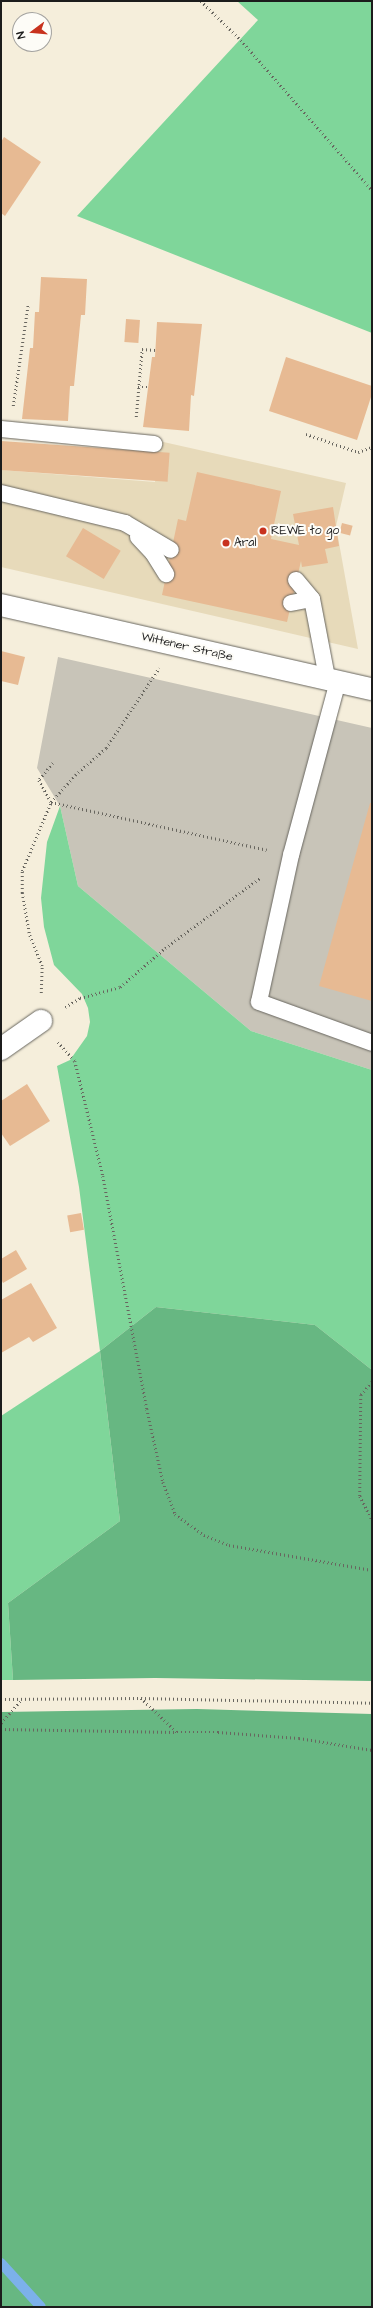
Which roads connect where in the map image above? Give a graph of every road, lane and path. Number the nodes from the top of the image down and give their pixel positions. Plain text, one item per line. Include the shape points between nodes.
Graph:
1 (201, 1) edge
2 (372, 190) edge
3 (28, 304) dead end
4 (155, 350) dead end
5 (138, 387) junction
6 (149, 387) dead end
7 (5, 430) edge
8 (306, 434) dead end
9 (134, 442) junction
10 (154, 444) dead end
11 (372, 447) edge
12 (1, 493) edge
13 (125, 523) junction
14 (171, 550) dead end
15 (166, 574) dead end
16 (296, 580) dead end
17 (312, 599) junction
18 (291, 603) dead end
19 (1, 605) edge
20 (175, 644) junction
21 (332, 679) junction
22 (372, 689) edge
23 (53, 763) dead end
24 (51, 802) junction
25 (291, 855) junction
26 (41, 1020) junction
27 (372, 1043) edge
28 (1, 1049) edge
29 (372, 1382) edge
30 (372, 1520) edge
31 (372, 1570) edge
32 (141, 1698) junction
33 (1, 1699) edge
34 (21, 1700) junction
35 (372, 1703) edge
36 (1, 1723) edge
37 (1, 1729) edge
38 (177, 1732) junction
39 (372, 1750) edge

1 - 2 path via 241,40
3 - 7 path
4 - 5 path via 142,349
5 - 6 path
5 - 9 path
7 - 9 lane
8 - 11 path via 358,452
9 - 10 lane
12 - 13 lane
13 - 14 lane
13 - 15 lane via 154,553
16 - 17 lane
17 - 18 lane
17 - 21 lane
19 - 20 main road, Wittener Straße
20 - 21 main road, Wittener Straße
20 - 24 path via 106,748 75,775
21 - 22 main road, Wittener Straße
21 - 25 lane
23 - 24 path via 39,780
24 - 25 path
24 - 26 path via 22,871 22,892 29,933 42,966
25 - 26 path via 165,948 120,987 80,998
25 - 27 lane via 259,1002
26 - 28 main road
26 - 31 path via 75,1061 103,1176 163,1482 175,1514 204,1535 229,1545
29 - 30 path via 361,1395 360,1488 360,1496
32 - 34 path
32 - 35 path
32 - 38 path
33 - 34 path
34 - 36 path
37 - 38 path
38 - 39 path via 300,1738

